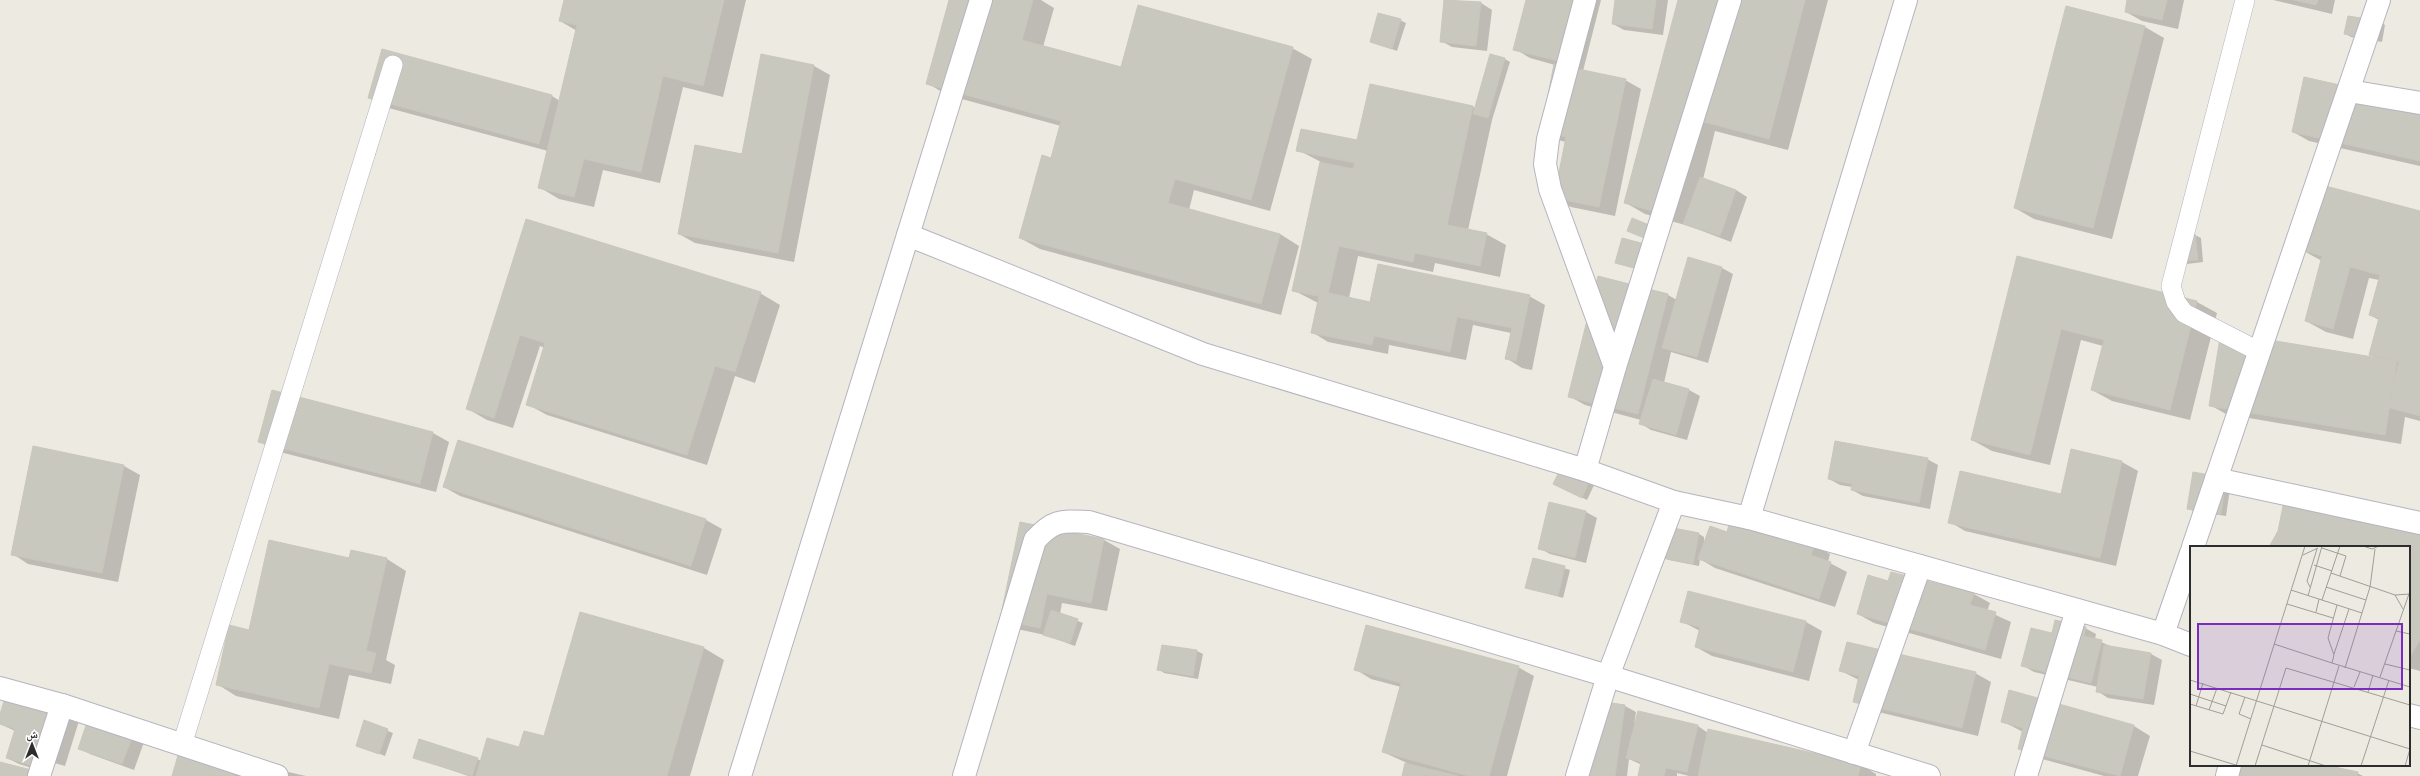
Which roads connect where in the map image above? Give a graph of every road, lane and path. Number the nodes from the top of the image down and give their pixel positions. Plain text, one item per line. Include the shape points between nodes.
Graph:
1 (981, 0) edge
2 (1585, 0) edge
3 (1730, 0) edge
4 (1906, 0) edge
5 (2245, 0) edge
6 (2379, 0) edge
7 (393, 65) dead end
8 (2349, 91) junction
9 (2420, 103) edge
10 (908, 235) junction
11 (2260, 352) junction
12 (1615, 367) junction
13 (1585, 470) junction
14 (2216, 479) junction
15 (1674, 502) junction
16 (1749, 518) junction
17 (2420, 523) edge
18 (2193, 546) edge
19 (2190, 556) edge
20 (1920, 566) junction
21 (2077, 610) junction
22 (2163, 634) junction
23 (2190, 645) edge
24 (1608, 676) junction
25 (0, 688) edge
26 (62, 705) junction
27 (2410, 715) edge
28 (2420, 718) edge
29 (182, 744) junction
30 (1854, 753) junction
31 (2230, 766) edge
32 (225, 768) edge
33 (39, 776) edge
34 (277, 776) edge
35 (740, 776) edge
36 (964, 776) edge
37 (1577, 776) edge
38 (1929, 776) edge
39 (2026, 776) edge
40 (2227, 776) edge

1 - 10 street
2 - 12 street via 1548,139 1545,164 1550,189
3 - 12 street
4 - 16 street
5 - 11 lane via 2171,286 2176,302 2184,313
6 - 8 street
7 - 29 lane
8 - 9 street
8 - 11 street
10 - 13 street via 1203,354
10 - 35 street
11 - 14 street
12 - 13 street
13 - 15 street
14 - 17 street
14 - 18 street
15 - 16 street
15 - 24 street
16 - 20 street
19 - 22 street
20 - 21 street
20 - 30 street
21 - 22 street
21 - 39 street
22 - 23 street
24 - 30 street
24 - 36 street via 1089,522 1064,521 1047,527 1035,540
24 - 37 street
25 - 26 street
26 - 29 street
26 - 33 street
27 - 28 street
29 - 32 street
30 - 38 street
31 - 40 street
32 - 34 street

